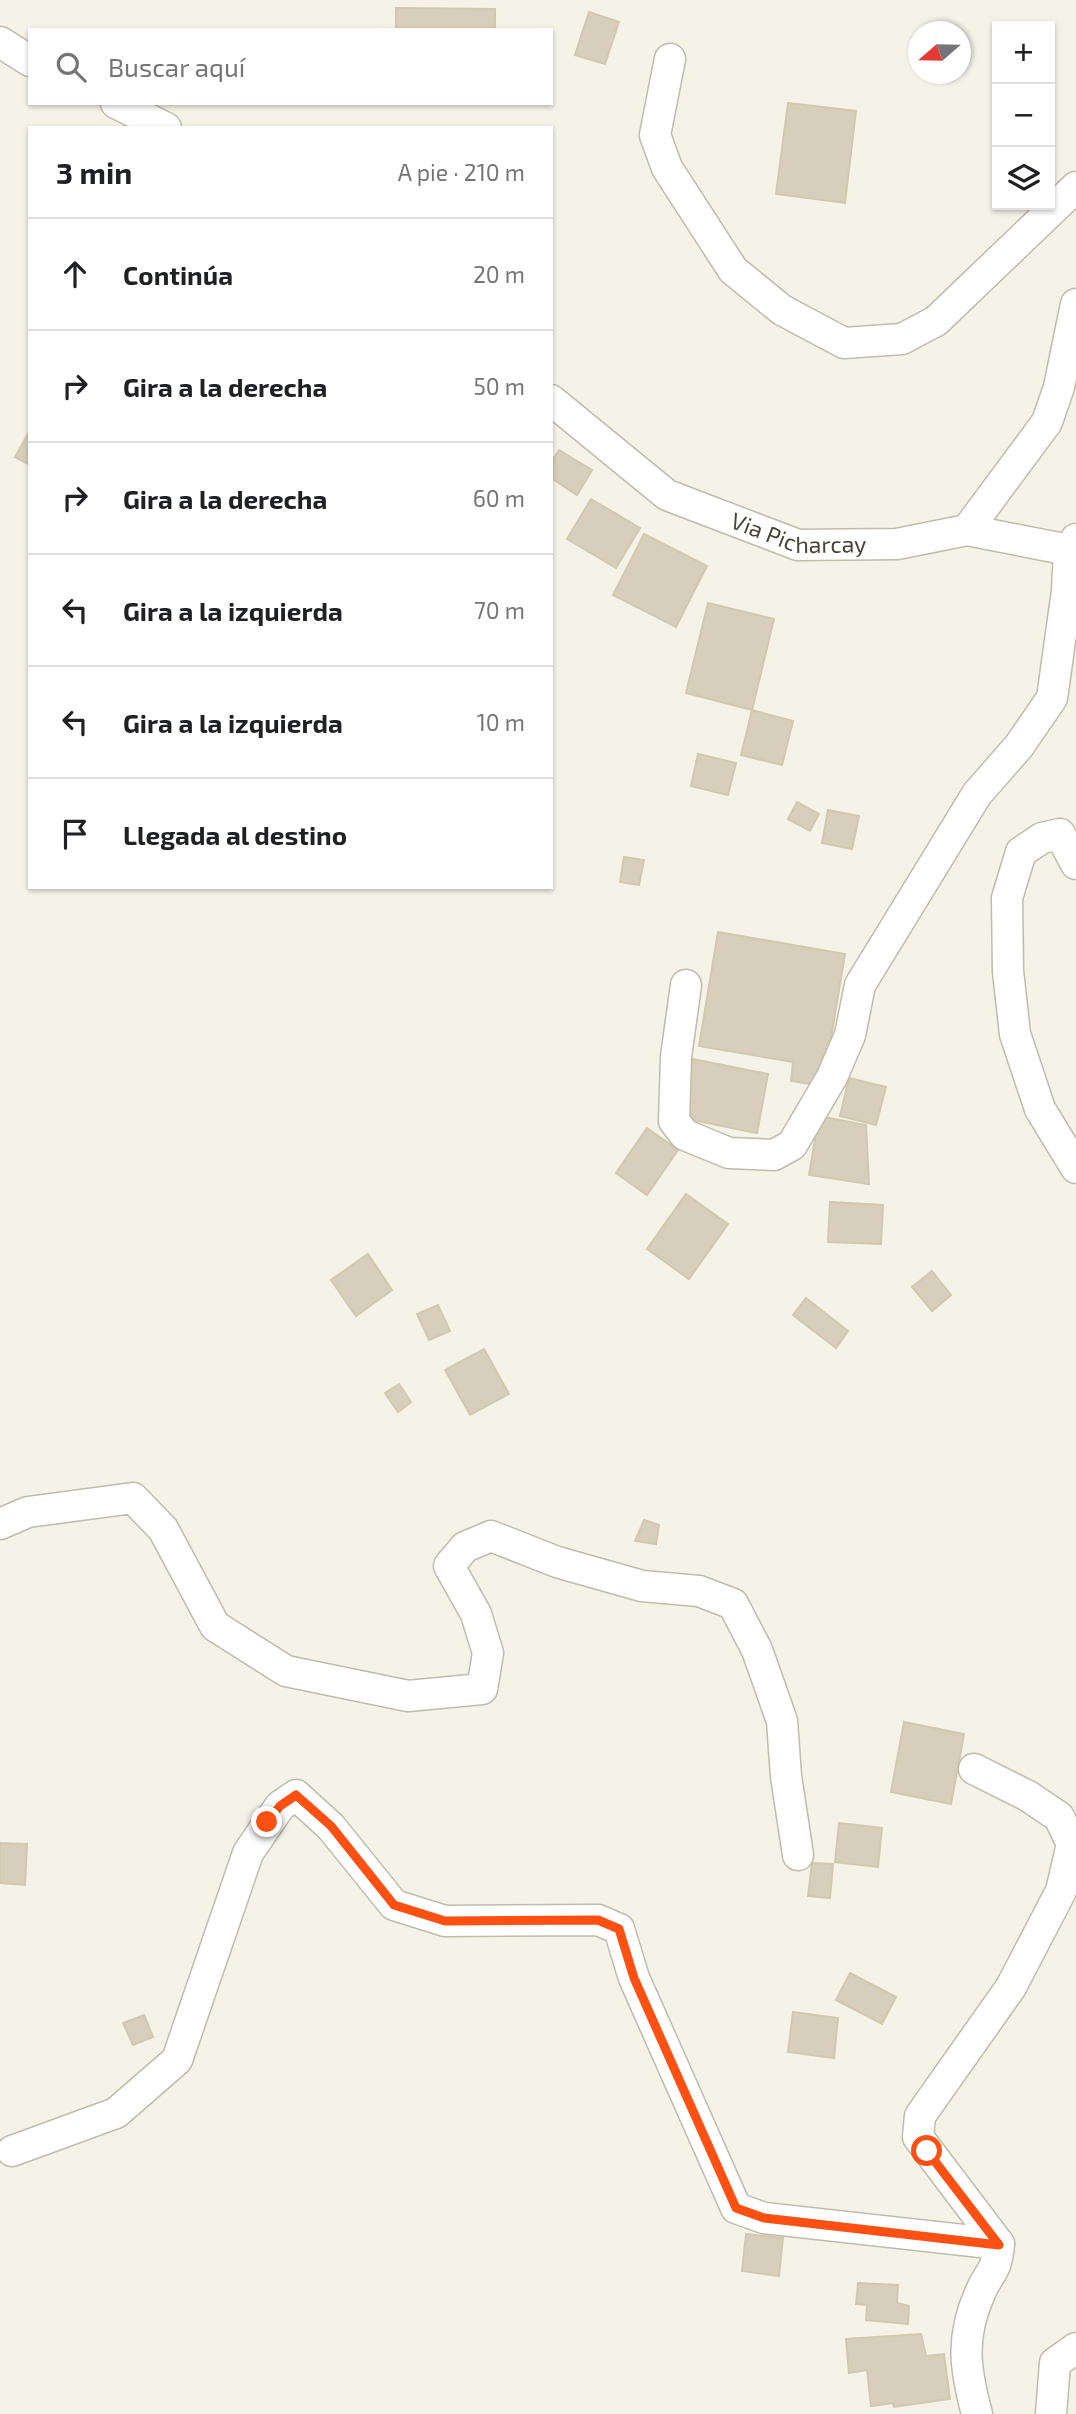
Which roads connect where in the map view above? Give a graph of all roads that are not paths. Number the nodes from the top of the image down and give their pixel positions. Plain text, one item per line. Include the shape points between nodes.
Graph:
1 (0, 42) edge
2 (670, 59) dead end
3 (28, 60) edge
4 (120, 105) edge
5 (162, 126) edge
6 (1076, 187) edge
7 (1076, 304) edge
8 (553, 402) edge
9 (967, 530) junction
10 (1072, 544) edge
11 (1076, 864) edge
12 (686, 985) dead end
13 (1076, 1168) edge
14 (0, 1524) edge
15 (974, 1769) dead end
16 (798, 1855) dead end
17 (12, 2151) dead end
18 (999, 2245) junction
19 (1076, 2348) edge
20 (977, 2414) edge
21 (1051, 2414) edge

1 - 3 street
2 - 6 street via 655,135 667,168 733,270 782,310 844,344 902,339 936,321
4 - 5 street
7 - 9 street via 1047,422
8 - 9 street, Via Picharcay via 667,495 798,545 897,544
9 - 10 street, Via Picharcay
10 - 12 street via 1052,698 1019,746 977,794 860,985 850,1035 832,1077 792,1145 774,1155 729,1153 685,1135 674,1121 676,1057
11 - 13 street via 1060,834 1042,838 1021,852 1007,898 1014,1034 1040,1110
14 - 16 street via 28,1511 133,1498 163,1529 215,1626 286,1671 408,1696 482,1689 488,1653 477,1614 449,1566 465,1547 491,1536 606,1576 642,1586 699,1591 733,1604 757,1650 782,1721
15 - 18 street via 1059,1817 1072,1844 1061,1891 1011,1987 920,2116 918,2137
17 - 18 street via 116,2113 177,2060 248,1853 280,1806 296,1795 331,1826 394,1905 445,1921 598,1920 619,1929 634,1978 736,2208 764,2218
18 - 20 street via 997,2268 980,2291 965,2334 965,2358
19 - 21 street via 1055,2363

